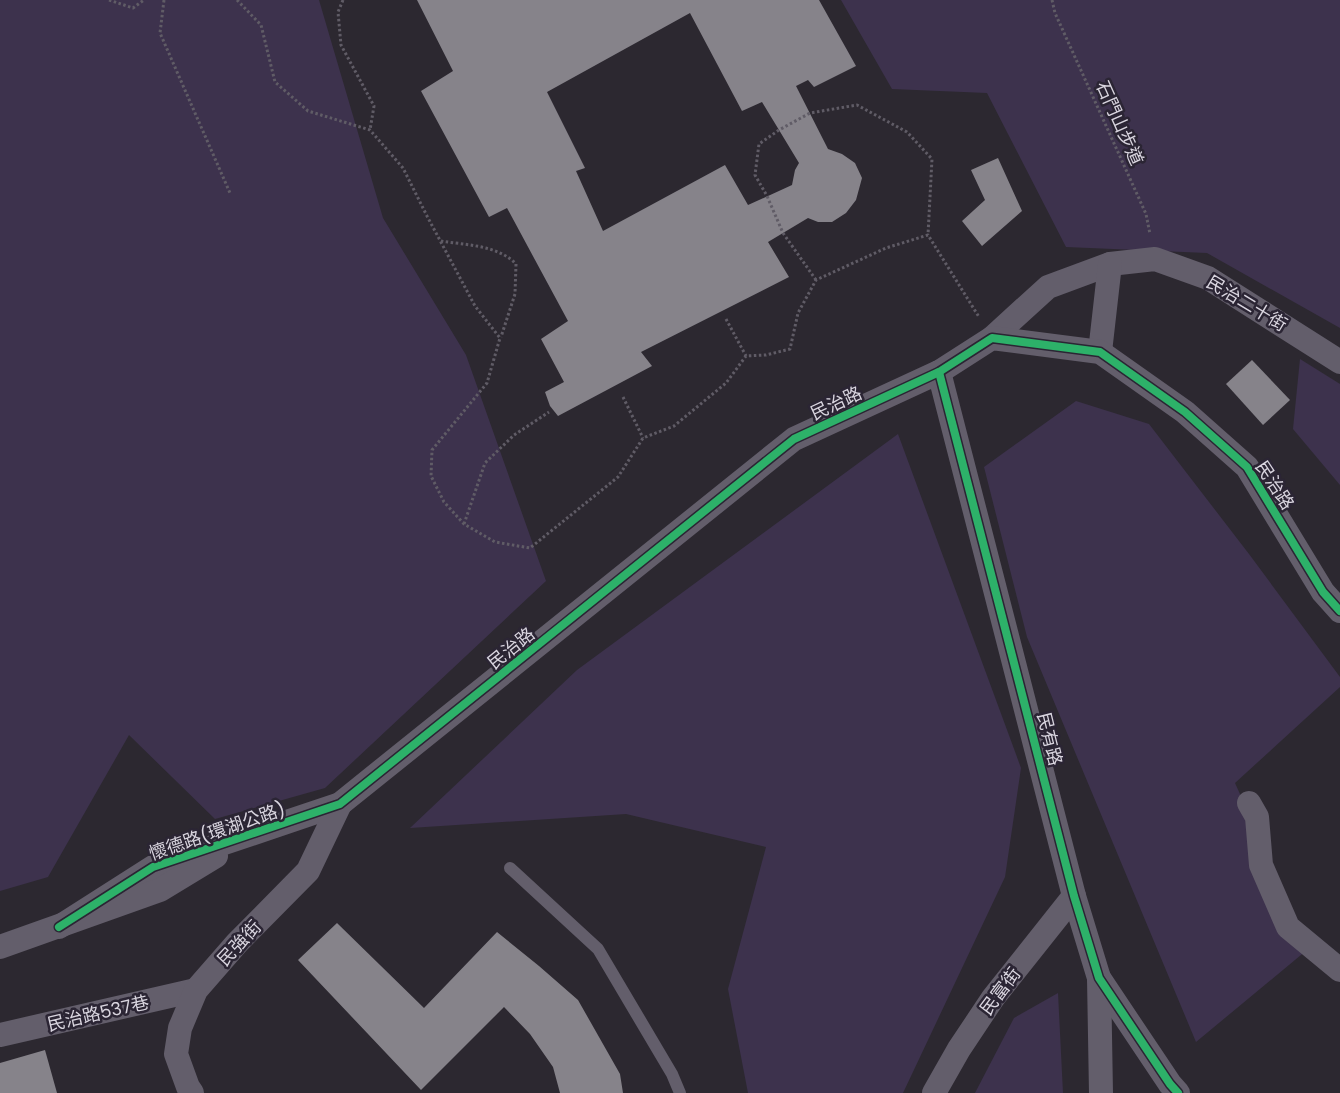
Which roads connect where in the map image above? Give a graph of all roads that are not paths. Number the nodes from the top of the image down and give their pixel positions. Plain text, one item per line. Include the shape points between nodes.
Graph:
1 (1110, 264) junction
2 (992, 338) junction
3 (1100, 352) junction
4 (1340, 362) edge
5 (940, 372) junction
6 (1340, 611) edge
7 (1249, 803) dead end
8 (340, 804) junction
9 (510, 868) dead end
10 (1074, 896) junction
11 (0, 947) edge
12 (1340, 970) edge
13 (1098, 978) junction
14 (196, 990) junction
15 (0, 1035) edge
16 (192, 1093) edge
17 (680, 1093) edge
18 (934, 1093) edge
19 (1101, 1093) edge
20 (1178, 1093) edge

1 - 2 street, 民治二十街 via 1048,287
1 - 3 street
1 - 4 street, 民治二十街 via 1155,259 1208,278
2 - 3 street, 民治路
2 - 5 street, 民治路
3 - 6 street, 民治路 via 1186,412 1247,467 1323,592
5 - 8 street, 民治路 via 794,439
5 - 10 street, 民有路
7 - 12 street via 1257,817 1261,865 1288,927
8 - 11 street, 懷德路(環湖公路) via 257,832 160,890
8 - 14 street, 民強街 via 308,871 237,942
9 - 17 lane via 598,949
10 - 13 street, 民有路
10 - 18 street, 民富街 via 993,998
13 - 19 street
13 - 20 street, 民有路
14 - 15 street, 民治路537巷
14 - 16 street, 民強街 via 180,1028 176,1054

